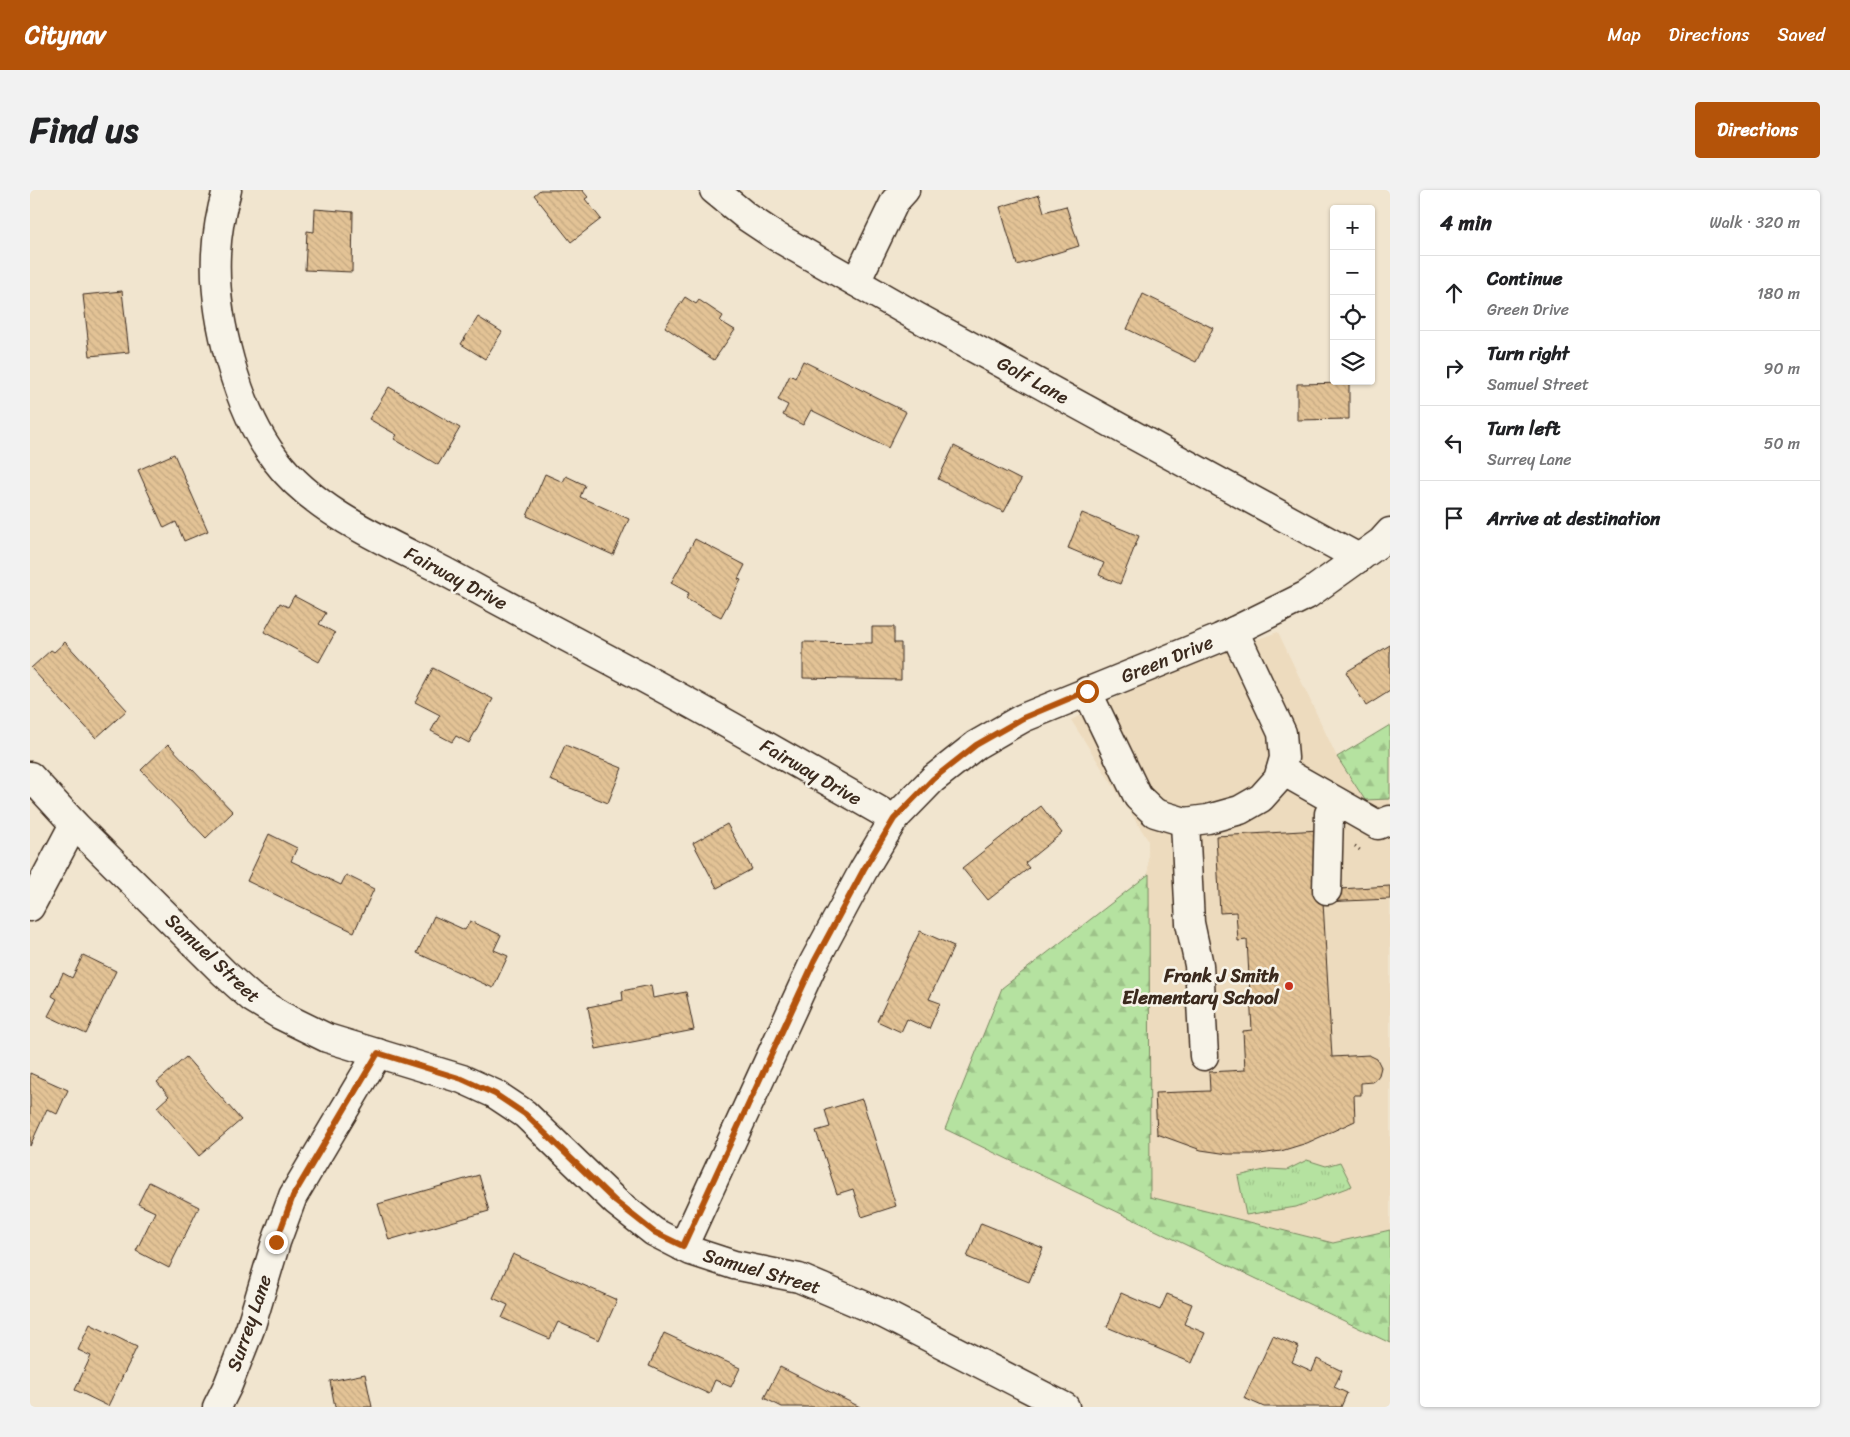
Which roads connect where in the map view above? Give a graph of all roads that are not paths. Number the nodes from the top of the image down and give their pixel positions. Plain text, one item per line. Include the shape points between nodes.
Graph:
1 (227, 190) edge
2 (714, 190) edge
3 (904, 190) edge
4 (856, 282) junction
5 (1390, 532) edge
6 (1359, 558) junction
7 (1234, 631) junction
8 (1087, 691) junction
9 (1281, 770) junction
10 (30, 776) edge
11 (1329, 814) dead end
12 (894, 819) junction
13 (1390, 820) edge
14 (1185, 822) junction
15 (74, 824) junction
16 (1327, 890) dead end
17 (30, 907) edge
18 (378, 1053) junction
19 (1204, 1056) dead end
20 (683, 1246) junction
21 (217, 1407) edge
22 (1065, 1407) edge

1 - 12 street, Fairway Drive via 216,255 217,290 226,346 255,429 275,459 300,486 328,508 407,553 705,711
2 - 4 street, Golf Lane via 777,237
3 - 4 street
4 - 6 street, Golf Lane
5 - 6 street, Green Drive
6 - 7 street, Green Drive via 1307,595
7 - 8 street, Green Drive
7 - 9 street via 1282,733 1284,758
8 - 12 street, Green Drive via 1023,718 976,745 933,779
8 - 14 street via 1138,797 1155,813
9 - 13 street via 1378,825
9 - 14 street via 1278,779 1261,798 1240,810
10 - 15 street, Samuel Street
11 - 16 street
12 - 20 street, Green Drive via 814,962
14 - 19 street via 1190,923 1199,965
15 - 17 street
15 - 18 street, Samuel Street via 252,998 327,1038
18 - 20 street, Samuel Street via 462,1079 495,1094 525,1114 616,1202 654,1232
18 - 21 street, Surrey Lane via 293,1196 250,1329
20 - 22 street, Samuel Street via 734,1265 799,1278 884,1314

